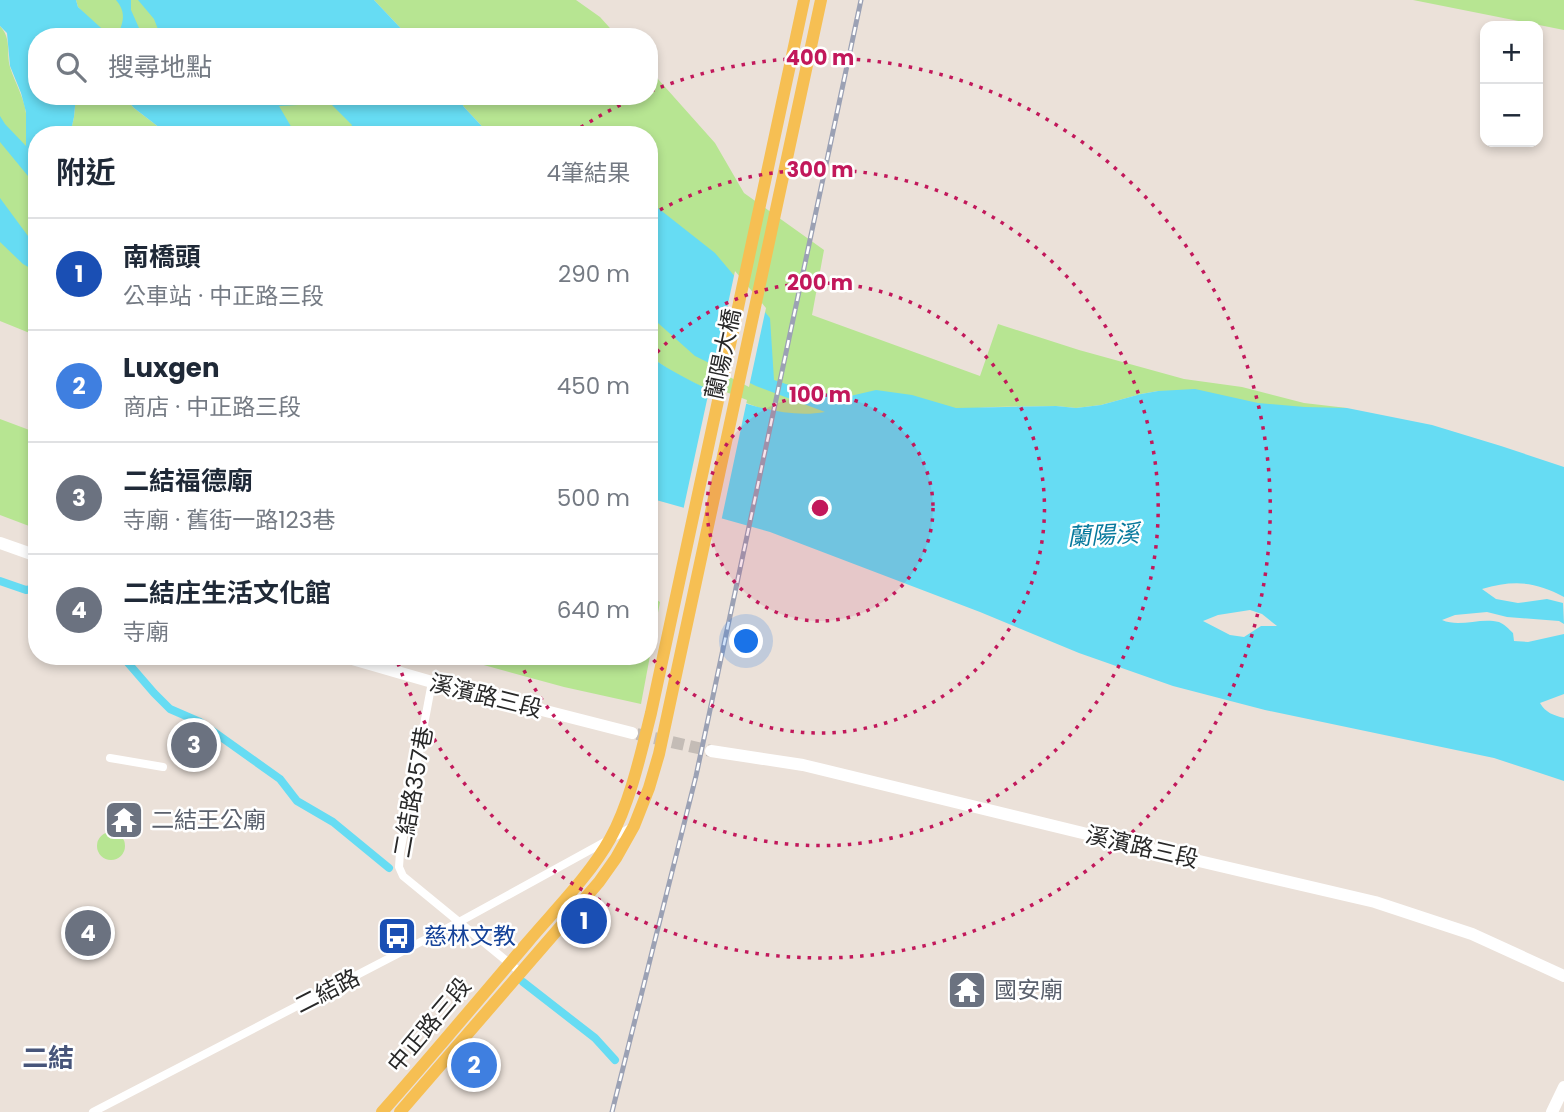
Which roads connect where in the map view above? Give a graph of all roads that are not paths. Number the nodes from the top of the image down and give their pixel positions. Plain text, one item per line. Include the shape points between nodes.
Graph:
1 (804, 0) edge
2 (821, 0) edge
3 (0, 543) edge
4 (28, 553) edge
5 (373, 665) edge
6 (432, 682) junction
7 (651, 713) joint
8 (667, 718) joint
9 (632, 733) tunnel mouth
10 (711, 751) tunnel mouth
11 (110, 758) dead end
12 (163, 767) dead end
13 (634, 826) junction
14 (610, 839) junction
15 (459, 922) junction
16 (509, 963) junction
17 (520, 972) junction
18 (1564, 975) edge
19 (1564, 1087) edge
20 (93, 1112) edge
21 (382, 1112) edge
22 (400, 1112) edge
23 (1552, 1112) edge

1 - 7 main road, 蘭陽大橋
2 - 8 main road, 蘭陽大橋
3 - 4 street
5 - 6 street, 溪濱路三段
6 - 9 street, 溪濱路三段
6 - 15 street, 二結路357巷 via 399,878
7 - 14 main road, 中正路三段 via 633,780
8 - 13 main road, 中正路三段
10 - 18 street, 溪濱路三段 via 803,765 1375,902 1472,934
11 - 12 street
13 - 14 street, 二結路
13 - 17 main road, 中正路三段 via 599,882
14 - 15 street, 二結路
14 - 16 main road, 中正路三段
15 - 16 street, 二結路357巷
15 - 20 street, 二結路
16 - 17 street, 二結路357巷
16 - 21 main road, 中正路三段
17 - 22 main road, 中正路三段
19 - 23 street

